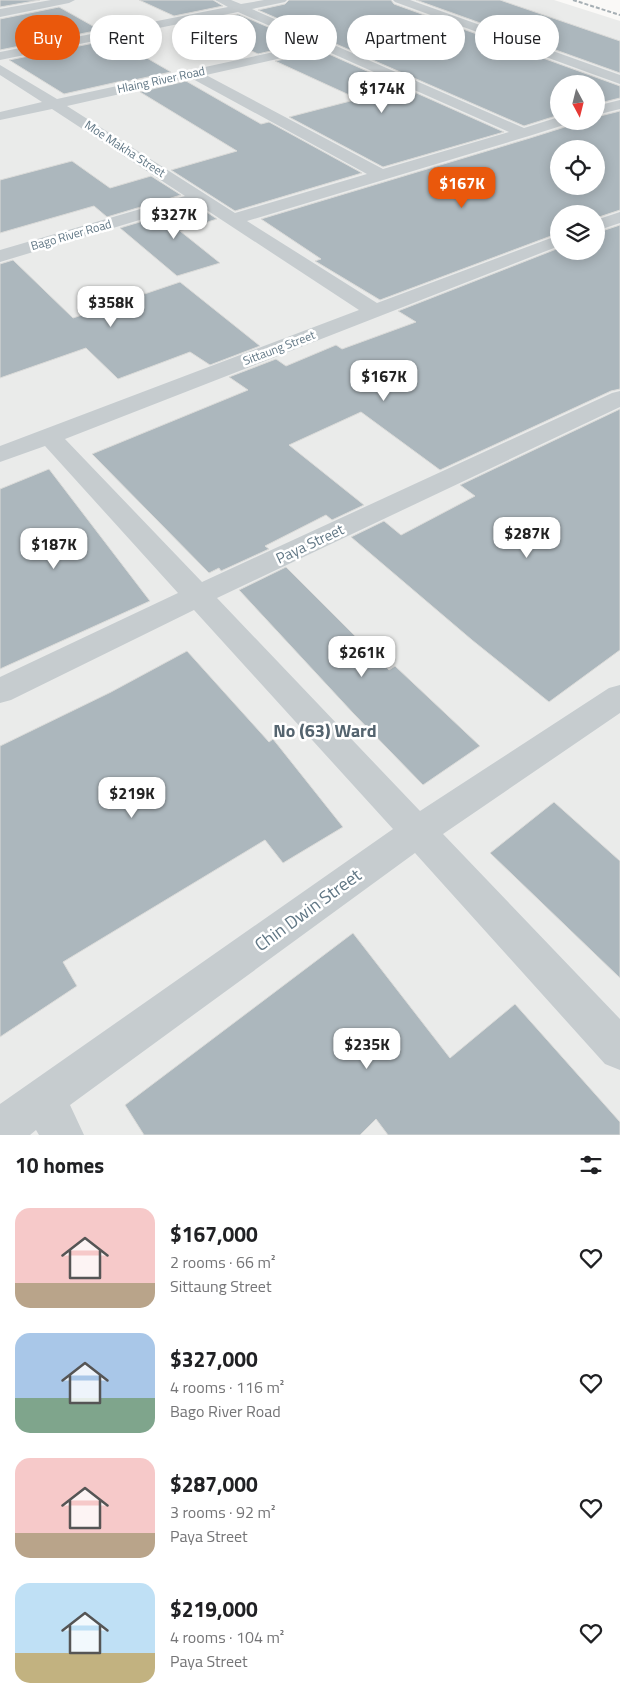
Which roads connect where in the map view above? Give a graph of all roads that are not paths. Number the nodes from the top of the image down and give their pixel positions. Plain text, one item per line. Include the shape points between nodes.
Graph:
1 (68, 0) edge
2 (220, 0) edge
3 (281, 0) edge
4 (399, 0) edge
5 (240, 9) junction
6 (0, 13) edge
7 (266, 20) edge
8 (337, 51) edge
9 (0, 56) edge
10 (266, 57) edge
11 (0, 69) edge
12 (192, 73) junction
13 (620, 80) edge
14 (53, 103) junction
15 (620, 104) edge
16 (605, 108) edge
17 (0, 116) edge
18 (550, 125) edge
19 (524, 133) junction
20 (381, 176) junction
21 (199, 197) junction
22 (620, 217) edge
23 (234, 219) junction
24 (605, 223) edge
25 (550, 243) edge
26 (0, 256) edge
27 (376, 311) junction
28 (620, 398) edge
29 (50, 436) junction
30 (0, 455) edge
31 (197, 596) junction
32 (0, 692) edge
33 (620, 697) edge
34 (418, 831) junction
35 (620, 1049) edge
36 (53, 1117) edge
37 (0, 1130) edge

1 - 6 street
2 - 5 street
3 - 5 street
4 - 13 street
5 - 7 street
5 - 9 street
8 - 19 street
10 - 12 street, Hlaing River Road
11 - 14 street, Moe Makha Street
12 - 14 street, Hlaing River Road
12 - 20 street
14 - 17 street, Hlaing River Road
14 - 21 street, Moe Makha Street
15 - 16 street
18 - 19 street
19 - 20 street
20 - 23 street
21 - 23 street, Moe Makha Street
21 - 26 street, Bago River Road
22 - 24 street
23 - 27 street, Moe Makha Street
25 - 27 street, Sittaung Street
27 - 29 street, Sittaung Street
28 - 31 street, Paya Street
29 - 30 street, Sittaung Street
29 - 31 street
31 - 32 street, Paya Street
31 - 34 street
33 - 34 street, Chin Dwin Street
34 - 35 street
34 - 36 street, Chin Dwin Street
36 - 37 street, Chin Dwin Street

